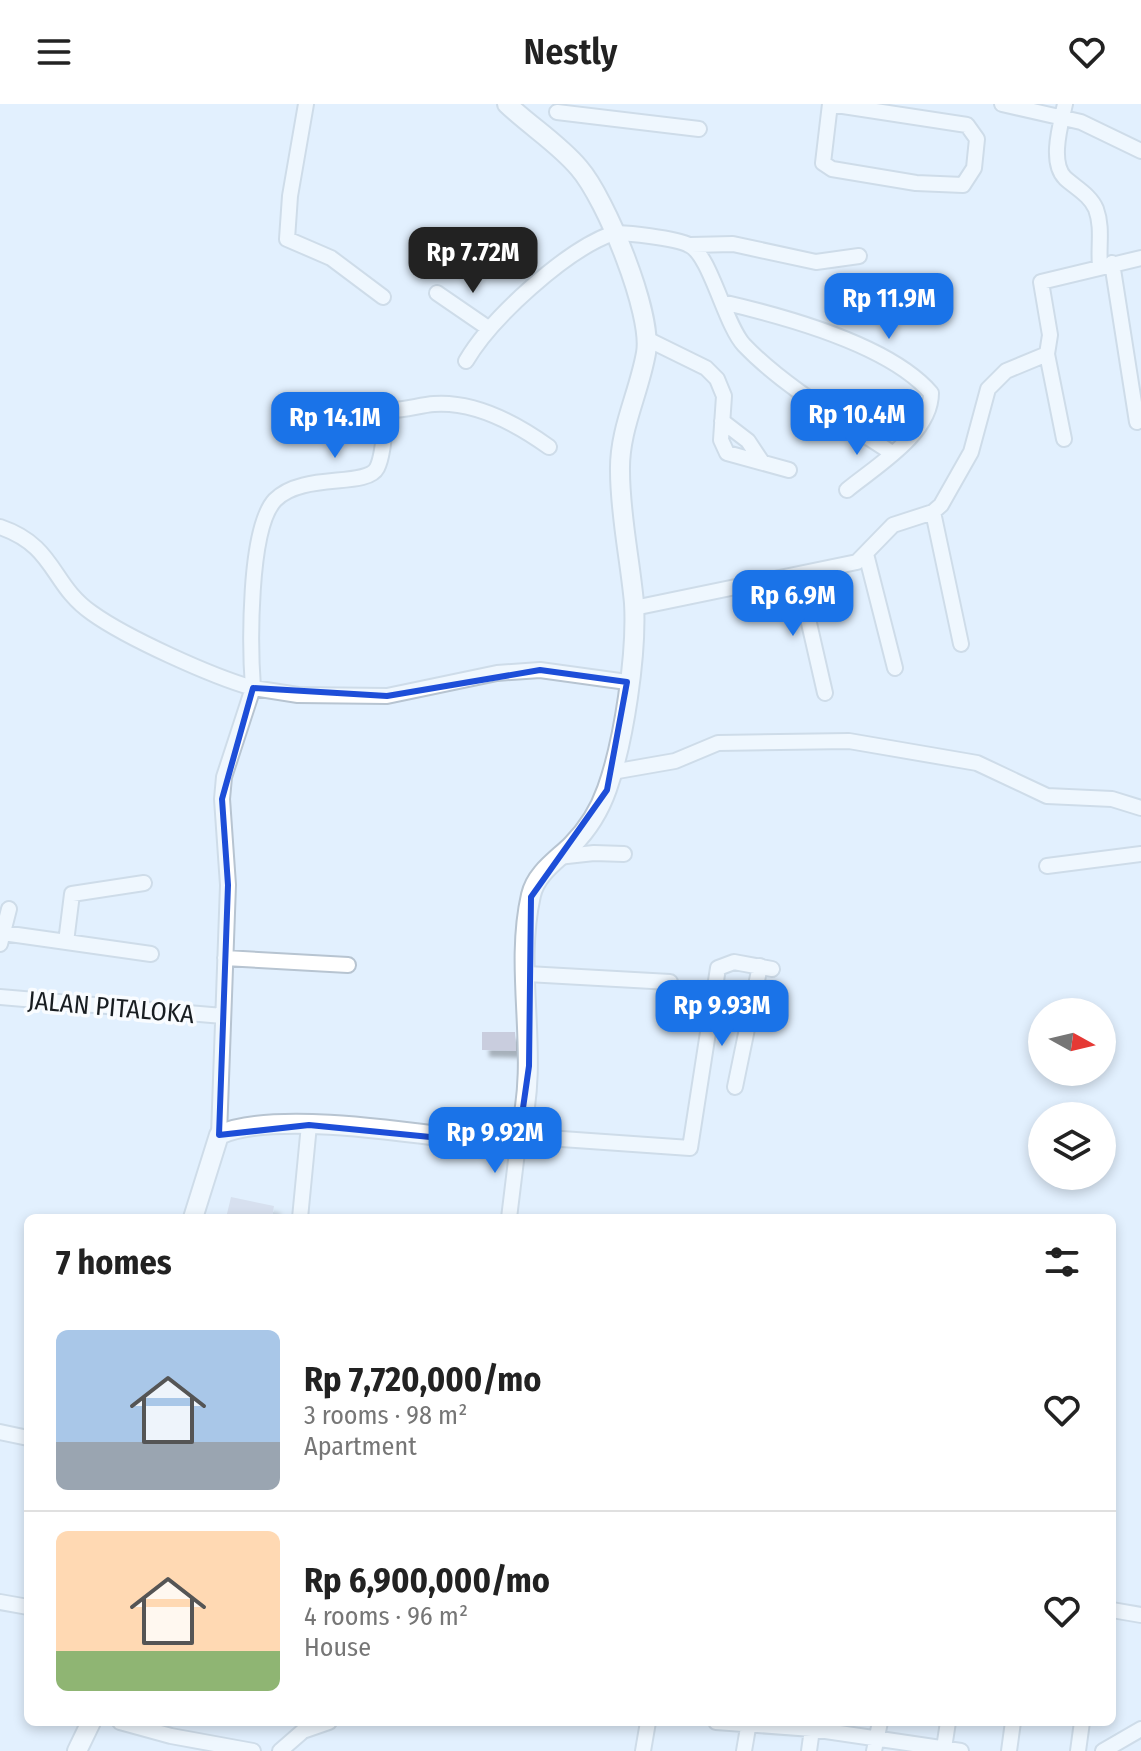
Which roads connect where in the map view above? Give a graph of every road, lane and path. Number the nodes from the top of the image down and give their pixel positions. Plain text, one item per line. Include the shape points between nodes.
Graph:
1 (306, 104) edge
2 (507, 104) edge
3 (830, 104) edge
4 (1002, 104) edge
5 (558, 108) edge
6 (1063, 110) edge
7 (699, 129) dead end
8 (546, 140) junction
9 (1141, 151) edge
10 (614, 233) junction
11 (691, 245) junction
12 (859, 256) dead end
13 (1141, 258) edge
14 (1104, 261) junction
15 (437, 293) dead end
16 (383, 297) dead end
17 (722, 302) junction
18 (488, 328) junction
19 (647, 339) junction
20 (1047, 354) junction
21 (466, 361) dead end
22 (722, 421) junction
23 (1137, 422) dead end
24 (1064, 439) dead end
25 (549, 447) dead end
26 (892, 453) junction
27 (762, 462) junction
28 (789, 470) dead end
29 (847, 490) dead end
30 (933, 512) junction
31 (0, 527) edge
32 (866, 554) junction
33 (798, 575) junction
34 (634, 608) junction
35 (961, 644) dead end
36 (895, 668) dead end
37 (627, 682) junction
38 (253, 688) junction
39 (825, 693) dead end
40 (612, 772) junction
41 (1141, 808) edge
42 (624, 854) dead end
43 (1141, 854) edge
44 (558, 857) junction
45 (1047, 866) dead end
46 (144, 883) dead end
47 (9, 909) dead end
48 (2, 938) edge
49 (66, 942) junction
50 (151, 954) dead end
51 (225, 958) junction
52 (348, 965) dead end
53 (527, 974) junction
54 (670, 982) dead end
55 (0, 997) edge
56 (223, 1016) junction
57 (735, 1087) dead end
58 (309, 1125) junction
59 (219, 1135) junction
60 (519, 1136) junction
61 (194, 1214) edge
62 (300, 1214) edge
63 (509, 1214) edge
64 (0, 1432) edge
65 (24, 1437) edge
66 (0, 1602) edge
67 (24, 1606) edge
68 (1116, 1611) edge
69 (1141, 1615) edge
70 (89, 1726) edge
71 (135, 1726) edge
72 (317, 1726) edge
73 (647, 1726) edge
74 (748, 1726) edge
75 (813, 1726) edge
76 (947, 1726) edge
77 (1012, 1726) edge
78 (1081, 1726) edge
79 (1141, 1729) edge
80 (874, 1745) edge
81 (944, 1748) junction
82 (924, 1749) edge
83 (77, 1751) edge
84 (253, 1751) edge
85 (280, 1751) edge
86 (643, 1751) edge
87 (744, 1751) edge
88 (809, 1751) edge
89 (961, 1751) edge
90 (1009, 1751) edge
91 (1078, 1751) edge
92 (1103, 1751) edge

1 - 16 street via 287,239 331,258
2 - 8 street
3 - 3 street via 822,154 823,163 832,169 932,184 963,185 971,174 977,139 967,125
4 - 6 street
5 - 7 street
5 - 8 street
6 - 9 street
6 - 14 street via 1058,149 1063,176 1095,206
8 - 10 street via 586,177
10 - 11 street
10 - 18 street via 575,256
10 - 19 street via 644,313
11 - 12 street via 733,244 816,262
11 - 17 street
13 - 14 street
14 - 20 street via 1041,282 1050,335
14 - 23 street
15 - 18 street
17 - 26 street via 743,344 812,400
17 - 26 street via 810,325 923,384 931,393 927,414
18 - 21 street
19 - 22 street via 706,368 717,379 724,396
19 - 34 street via 621,448
20 - 24 street
20 - 30 street via 1006,371 991,385 971,452
22 - 27 street via 748,441
22 - 27 street via 727,453
25 - 38 street via 508,421 469,408 438,404 391,410 386,413 377,469 367,478 300,484 273,502 253,595
26 - 29 street
27 - 28 street
30 - 32 street via 893,525
30 - 35 street
31 - 38 street via 31,540 90,613 227,681
32 - 33 street via 857,562
32 - 36 street
33 - 34 street
33 - 39 street
34 - 37 street
37 - 38 street via 540,670 497,673 387,696 298,695
37 - 40 street
38 - 51 street via 224,777
40 - 41 street via 675,761 718,743 849,741 977,763 1047,796 1112,799
40 - 44 street via 596,814
42 - 44 street
43 - 45 street
44 - 53 street via 534,884
46 - 49 street via 72,894
47 - 48 street
48 - 49 street
49 - 50 street
51 - 52 street
51 - 56 street
53 - 54 street
53 - 60 street via 529,1066
55 - 56 street, JALAN PITALOKA
56 - 59 street
57 - 60 street via 766,968 734,962 718,968 690,1148
58 - 59 street via 250,1125
58 - 60 street via 491,1143 508,1143
58 - 62 street
59 - 61 street
60 - 63 street
64 - 65 street
66 - 67 street
68 - 69 street
70 - 83 street
71 - 84 street
72 - 85 street
73 - 86 street
74 - 87 street
75 - 80 street
75 - 88 street
76 - 81 street
77 - 90 street
78 - 91 street
79 - 92 street
80 - 82 street
81 - 82 street
81 - 89 street

